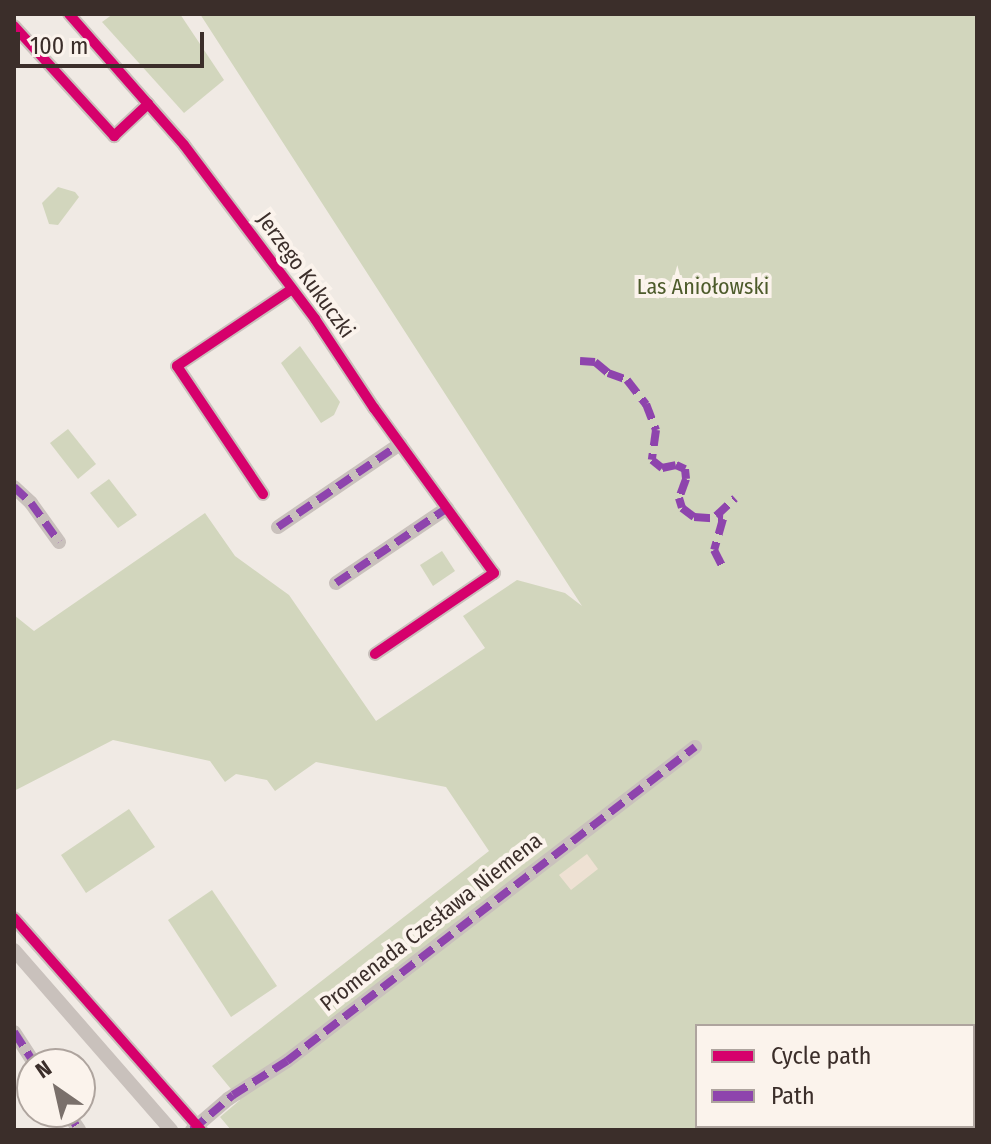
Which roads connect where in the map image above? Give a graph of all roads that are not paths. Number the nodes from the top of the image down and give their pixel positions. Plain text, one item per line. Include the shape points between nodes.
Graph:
1 (69, 14) edge
2 (14, 26) edge
3 (148, 104) junction
4 (292, 289) junction
5 (400, 444) junction
6 (14, 487) edge
7 (263, 494) dead end
8 (447, 508) junction
9 (278, 527) dead end
10 (59, 542) dead end
11 (336, 583) dead end
12 (375, 654) dead end
13 (695, 747) dead end
14 (14, 918) edge
15 (14, 950) edge
16 (171, 1130) edge
17 (192, 1130) edge
18 (201, 1130) edge

1 - 3 street, Jerzego Kukuczki
2 - 3 street via 114,136
3 - 4 street, Jerzego Kukuczki
4 - 5 street, Jerzego Kukuczki
4 - 7 street via 177,366
5 - 8 street, Jerzego Kukuczki
5 - 9 street
6 - 10 street
8 - 11 street
8 - 12 street, Jerzego Kukuczki via 494,573
13 - 17 street, Promenada Czesława Niemena, bridge
14 - 18 street
15 - 16 street

